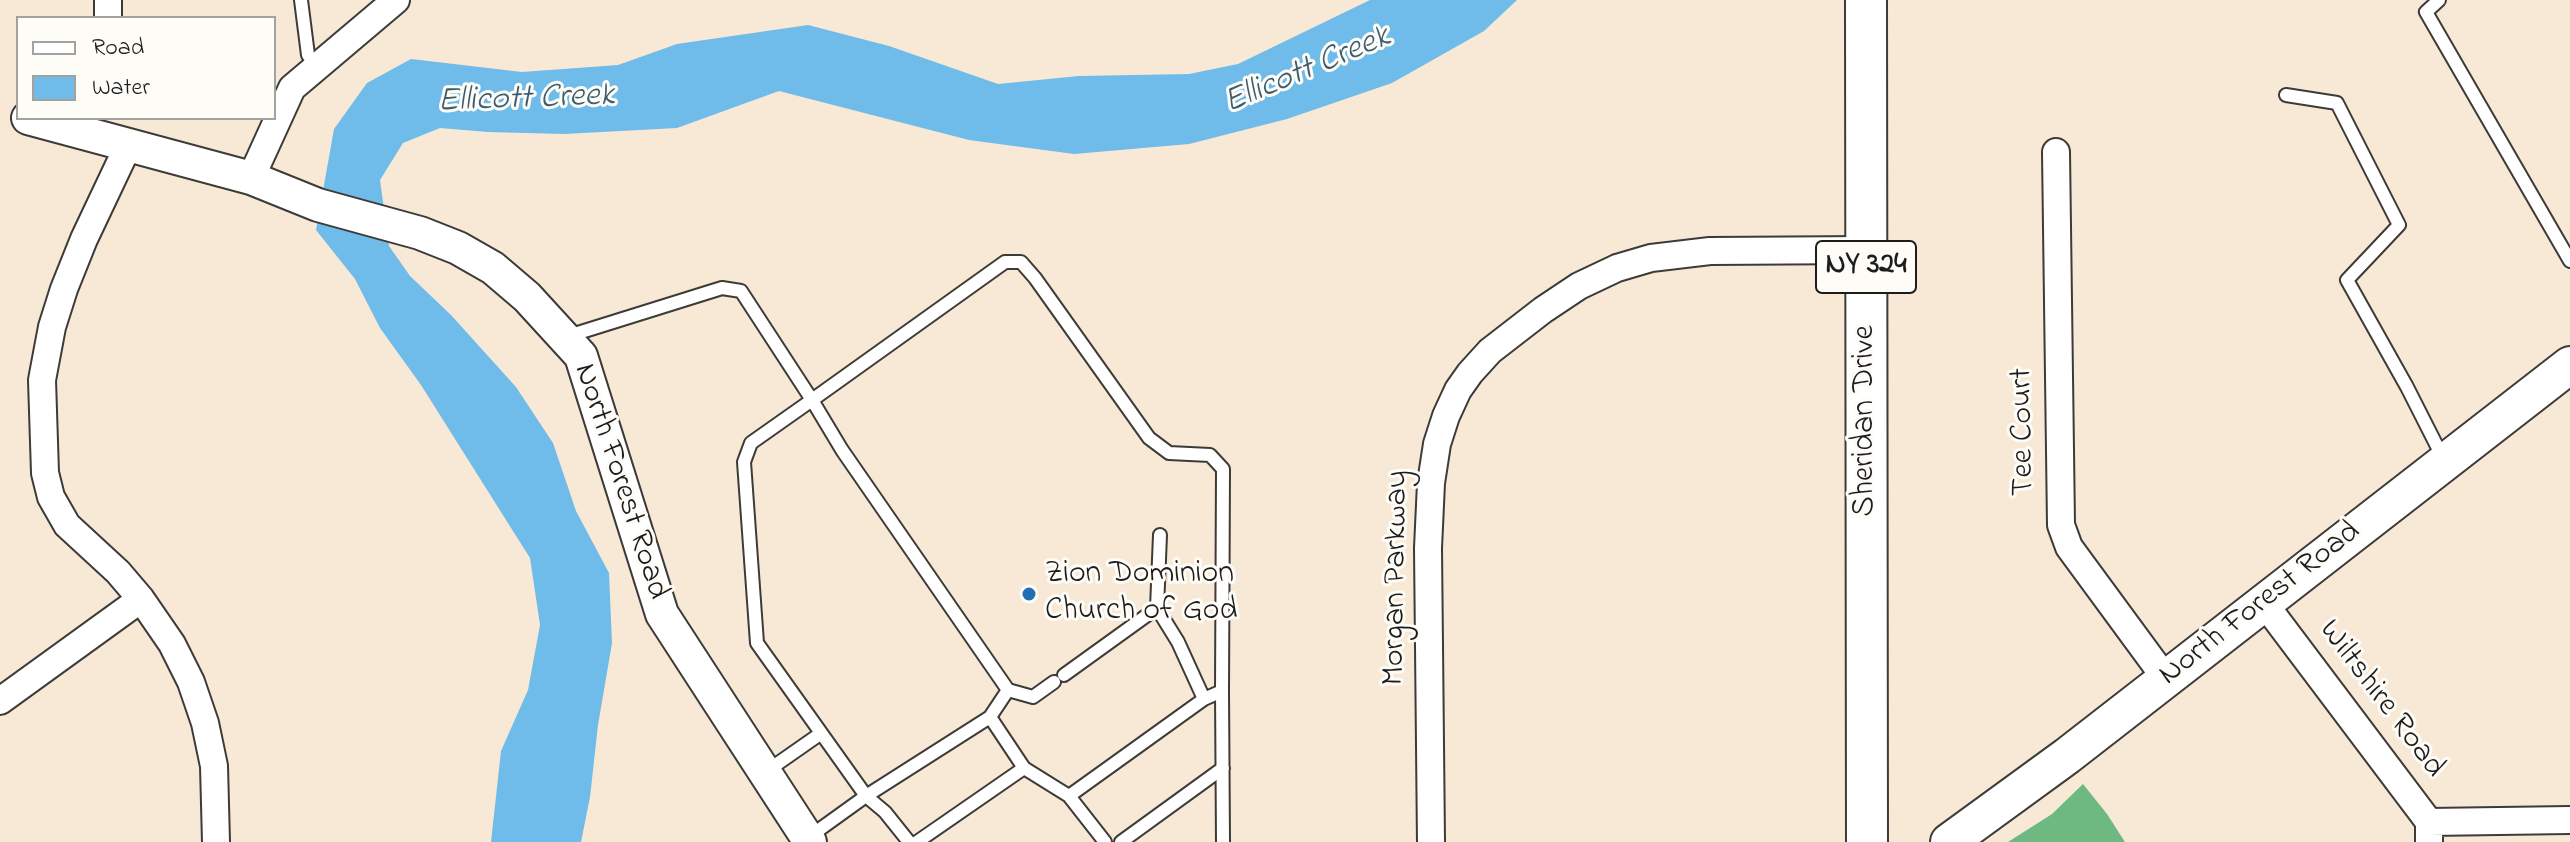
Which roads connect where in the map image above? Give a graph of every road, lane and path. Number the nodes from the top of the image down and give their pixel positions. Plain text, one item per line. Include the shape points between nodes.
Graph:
1 (301, 0) edge
2 (396, 0) edge
3 (2439, 0) edge
4 (1866, 14) edge
5 (317, 67) junction
6 (2286, 95) dead end
7 (38, 120) edge
8 (115, 135) edge
9 (2056, 152) dead end
10 (251, 178) junction
11 (1866, 250) junction
12 (2570, 261) edge
13 (564, 337) junction
14 (2570, 365) edge
15 (812, 400) junction
16 (2445, 463) junction
17 (1160, 535) dead end
18 (141, 599) junction
19 (2264, 603) junction
20 (1157, 608) junction
21 (2166, 679) junction
22 (1008, 690) junction
23 (1222, 691) junction
24 (1204, 699) junction
25 (0, 701) edge
26 (990, 717) junction
27 (820, 734) junction
28 (1024, 768) junction
29 (1223, 768) junction
30 (765, 773) junction
31 (866, 796) junction
32 (1069, 796) junction
33 (2570, 820) edge
34 (2429, 832) edge
35 (808, 840) edge
36 (216, 842) edge
37 (909, 842) edge
38 (917, 842) edge
39 (1105, 842) edge
40 (1121, 842) edge
41 (1223, 842) edge
42 (1431, 842) edge
43 (1867, 842) edge
44 (1949, 842) edge

1 - 5 lane via 308,55
2 - 5 street
3 - 12 lane via 2426,12
4 - 11 main road, Sheridan Drive / NY 324
5 - 10 street via 292,88
6 - 16 lane via 2337,103 2399,225 2347,280
7 - 8 street, North Forest Road
8 - 10 street, North Forest Road
8 - 18 street via 52,327 42,380 45,473 67,525
9 - 21 street, Tee Court via 2061,525 2069,547
10 - 13 street, North Forest Road via 318,205 458,248 493,268
11 - 42 street, Morgan Parkway via 1710,251 1617,268 1543,310 1470,373 1446,416 1431,483
11 - 43 main road, Sheridan Drive / NY 324
13 - 15 lane via 722,288 741,291
13 - 30 street, North Forest Road via 581,356 662,614
14 - 16 main road, North Forest Road
15 - 22 lane
15 - 23 lane via 1005,262 1021,262 1149,438 1169,453 1210,455 1223,469
15 - 27 lane via 751,443 744,462 757,643
16 - 19 main road, North Forest Road
17 - 20 lane
18 - 25 street
18 - 36 street via 172,644 205,723 214,766
19 - 21 main road, North Forest Road
19 - 34 street, Wiltshire Road
20 - 22 lane via 1033,697
20 - 24 lane
21 - 44 main road, North Forest Road
22 - 26 lane
23 - 24 lane
23 - 29 lane
24 - 32 lane
26 - 28 lane
26 - 31 lane
27 - 30 lane
27 - 31 lane
28 - 32 lane
28 - 38 lane
29 - 40 lane
29 - 41 lane
30 - 35 street, North Forest Road
31 - 35 lane
31 - 37 lane
32 - 39 lane
33 - 34 street

